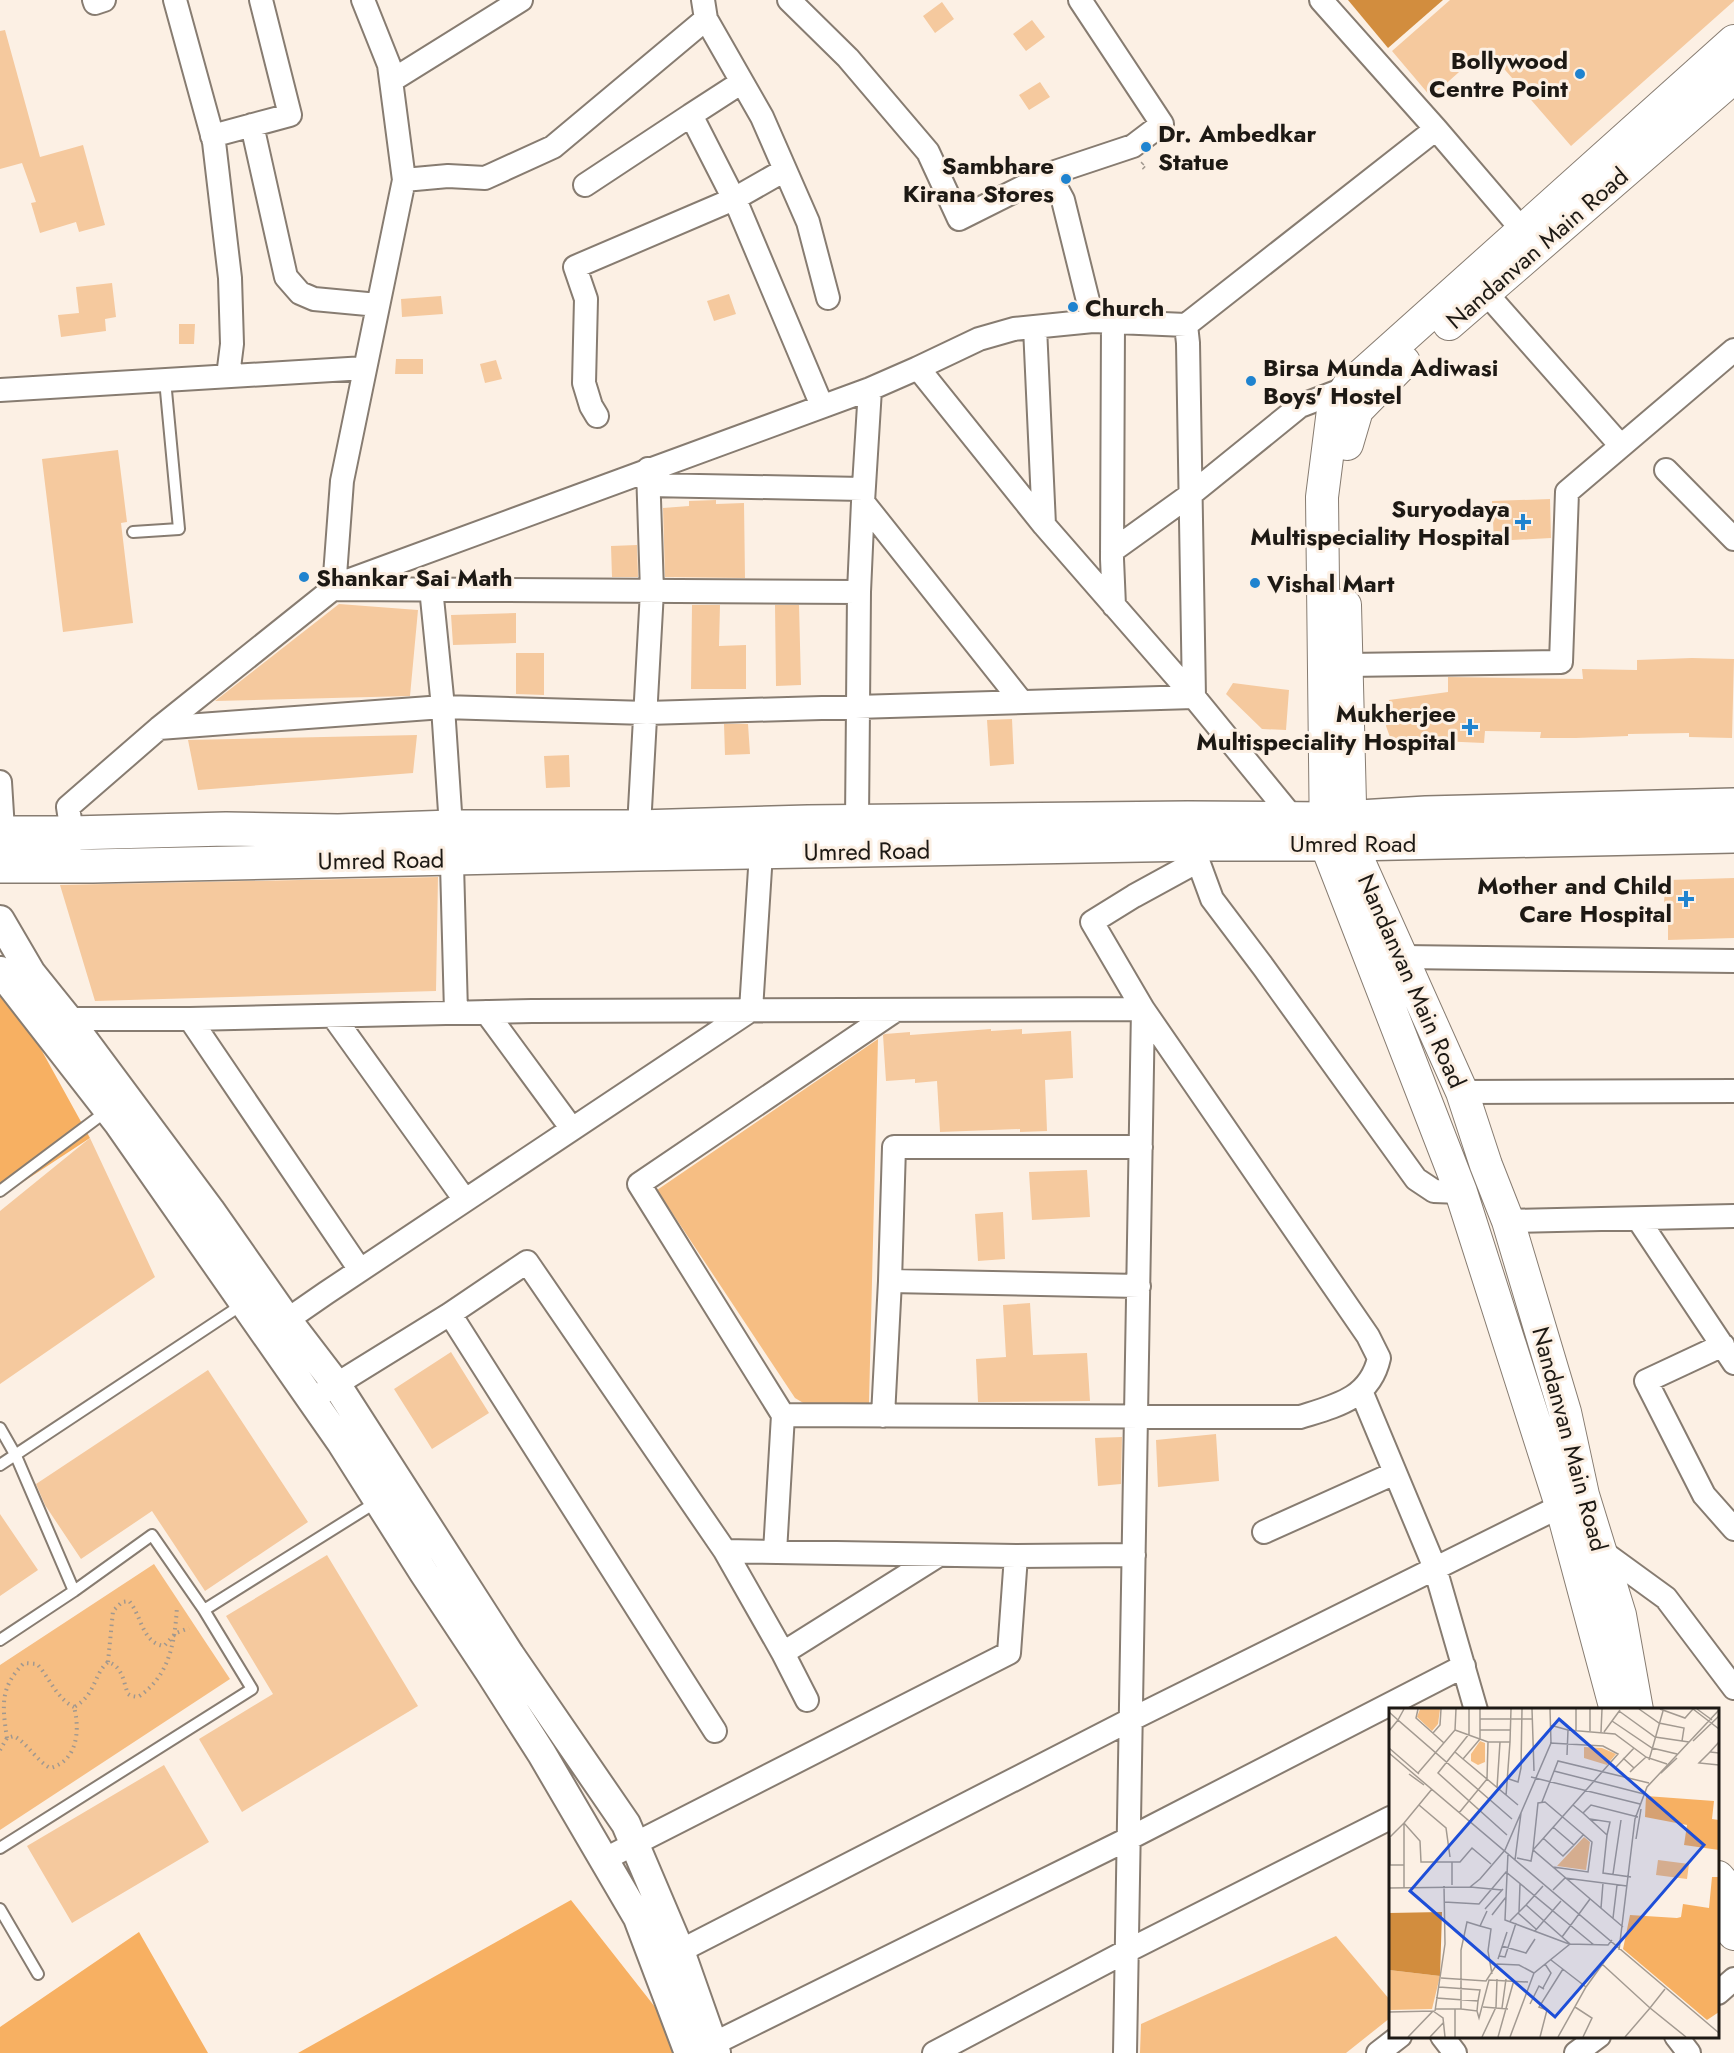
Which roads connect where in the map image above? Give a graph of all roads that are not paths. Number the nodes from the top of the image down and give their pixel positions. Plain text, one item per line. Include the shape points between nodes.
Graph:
1 (94, 0) edge
2 (104, 0) edge
3 (175, 0) edge
4 (261, 0) edge
5 (363, 0) edge
6 (521, 0) edge
7 (789, 0) edge
8 (1080, 0) edge
9 (1321, 0) edge
10 (493, 8) edge
11 (705, 10) edge
12 (1734, 41) edge
13 (1734, 77) edge
14 (391, 81) junction
15 (742, 82) junction
16 (691, 115) junction
17 (252, 125) junction
18 (1436, 129) junction
19 (212, 136) junction
20 (785, 170) junction
21 (1049, 174) junction
22 (404, 180) junction
23 (585, 185) dead end
24 (734, 199) junction
25 (1530, 239) junction
26 (1486, 293) junction
27 (828, 298) dead end
28 (378, 305) junction
29 (1103, 322) junction
30 (1186, 324) junction
31 (1035, 327) junction
32 (1734, 350) edge
33 (365, 368) junction
34 (918, 368) junction
35 (228, 376) junction
36 (165, 380) junction
37 (1347, 388) junction
38 (870, 389) junction
39 (0, 390) edge
40 (822, 406) junction
41 (597, 416) dead end
42 (1621, 446) junction
43 (1666, 470) dead end
44 (648, 477) junction
45 (863, 495) junction
46 (1190, 495) junction
47 (1044, 525) junction
48 (133, 532) dead end
49 (1734, 539) edge
50 (1112, 551) junction
51 (431, 588) junction
52 (334, 589) junction
53 (652, 591) junction
54 (859, 592) junction
55 (1114, 606) junction
56 (1347, 664) junction
57 (1194, 697) junction
58 (1021, 701) junction
59 (858, 706) junction
60 (443, 707) junction
61 (647, 713) junction
62 (159, 728) junction
63 (0, 782) edge
64 (1734, 805) edge
65 (857, 821) junction
66 (639, 826) junction
67 (188, 830) junction
68 (1293, 831) junction
69 (1338, 831) junction
70 (2, 833) edge
71 (72, 833) junction
72 (1734, 836) edge
73 (1197, 841) junction
74 (452, 843) junction
75 (761, 854) junction
76 (188, 864) junction
77 (3, 866) edge
78 (69, 866) junction
79 (0, 920) edge
80 (1402, 957) junction
81 (1734, 961) edge
82 (0, 971) edge
83 (1143, 1009) junction
84 (751, 1010) junction
85 (896, 1010) junction
86 (456, 1012) junction
87 (486, 1012) junction
88 (333, 1016) junction
89 (68, 1019) junction
90 (190, 1019) junction
91 (1462, 1092) junction
92 (1734, 1092) edge
93 (108, 1110) junction
94 (572, 1129) junction
95 (1141, 1147) junction
96 (0, 1191) edge
97 (1461, 1192) junction
98 (465, 1200) junction
99 (1734, 1216) edge
100 (1638, 1219) junction
101 (1508, 1221) junction
102 (360, 1270) junction
103 (890, 1281) junction
104 (1139, 1286) junction
105 (243, 1304) junction
106 (450, 1314) junction
107 (287, 1320) junction
108 (1728, 1354) edge
109 (336, 1384) junction
110 (1361, 1391) junction
111 (312, 1401) junction
112 (783, 1415) junction
113 (883, 1416) junction
114 (1137, 1417) junction
115 (0, 1428) edge
116 (16, 1456) junction
117 (0, 1465) edge
118 (1395, 1473) junction
119 (1572, 1500) junction
120 (378, 1501) junction
121 (1734, 1530) edge
122 (1264, 1532) dead end
123 (1600, 1550) junction
124 (725, 1551) junction
125 (775, 1552) junction
126 (939, 1555) junction
127 (1134, 1555) junction
128 (1016, 1556) junction
129 (1435, 1568) junction
130 (74, 1591) junction
131 (204, 1610) junction
132 (0, 1640) edge
133 (783, 1653) junction
134 (1464, 1666) junction
135 (1734, 1688) edge
136 (807, 1700) dead end
137 (1475, 1708) edge
138 (1616, 1708) edge
139 (1637, 1708) edge
140 (1130, 1720) junction
141 (715, 1731) dead end
142 (1389, 1819) edge
143 (1128, 1839) junction
144 (635, 1845) junction
145 (0, 1848) edge
146 (603, 1860) junction
147 (1719, 1878) edge
148 (1734, 1895) edge
149 (0, 1909) edge
150 (1719, 1917) edge
151 (4, 1924) edge
152 (1734, 1934) edge
153 (680, 1951) junction
154 (1127, 1951) junction
155 (38, 1974) dead end
156 (1734, 1980) edge
157 (1719, 1992) edge
158 (1399, 2038) edge
159 (1443, 2038) edge
160 (1598, 2038) edge
161 (1677, 2038) edge
162 (706, 2050) edge
163 (934, 2053) edge
164 (1125, 2053) edge
165 (1378, 2053) edge
166 (1455, 2053) edge
167 (1576, 2053) edge
168 (1689, 2053) edge

1 - 2 street
3 - 19 street
4 - 17 street via 290,115
5 - 14 street via 389,65
6 - 10 street
7 - 21 street via 848,58 928,152 959,219
8 - 21 street via 1162,124 1133,146
9 - 18 street
10 - 14 street
11 - 15 street
11 - 22 street via 553,147 485,178
12 - 25 main road
13 - 25 main road, Nandanvan Main Road
14 - 22 street
15 - 16 street
15 - 20 street
16 - 23 street
16 - 24 street
17 - 19 street
17 - 28 street via 286,277 300,293 314,299
18 - 25 street
18 - 30 street
19 - 35 street via 230,278 232,344
20 - 24 street
20 - 27 street via 808,222
21 - 29 street via 1063,201
22 - 28 street
24 - 40 street
24 - 41 street via 575,267 586,299 584,383
25 - 26 main road, Nandanvan Main Road
25 - 37 main road
26 - 42 street
26 - 56 main road, Nandanvan Main Road via 1406,361 1357,410 1348,435 1342,475
28 - 33 street
29 - 30 street
29 - 31 street
29 - 50 street
30 - 46 street
31 - 34 street via 979,339
31 - 47 street
32 - 42 street
33 - 35 street
33 - 52 street via 342,481
34 - 38 street
34 - 47 street
35 - 36 street
36 - 39 street
36 - 48 lane via 178,529
37 - 46 street via 1300,406
37 - 69 main road via 1333,410 1322,497
38 - 40 street
38 - 45 street
40 - 44 street
42 - 56 street via 1567,492 1561,662
43 - 49 street
44 - 45 street
44 - 52 street via 339,584
44 - 53 street
45 - 54 street
45 - 58 street
46 - 50 street
46 - 57 street
47 - 55 street
50 - 55 street
51 - 52 street
51 - 53 street
51 - 60 street
52 - 62 street
53 - 54 street
53 - 61 street
54 - 59 street
55 - 57 street
56 - 69 main road, Nandanvan Main Road
57 - 58 street
57 - 68 street
58 - 59 street
59 - 61 street
59 - 65 street
60 - 61 street
60 - 62 street
60 - 74 street
61 - 66 street
62 - 71 street via 68,807
63 - 70 street
64 - 69 main road via 1426,813
65 - 66 main road
65 - 73 main road
66 - 74 main road
67 - 71 main road
67 - 74 main road via 338,831
67 - 76 main road
68 - 69 main road, Umred Road
68 - 73 main road, Umred Road
69 - 72 main road, Umred Road
69 - 80 main road, Nandanvan Main Road
69 - 97 main road
70 - 71 main road
70 - 77 street
71 - 78 street
73 - 75 main road, Umred Road
73 - 83 street via 1134,896 1092,922
73 - 97 street via 1212,899 1416,1179 1434,1191
74 - 75 main road, Umred Road
74 - 76 main road, Umred Road
74 - 86 street
75 - 84 street
76 - 78 main road, Umred Road
77 - 78 main road, Umred Road
79 - 89 street via 31,973
80 - 81 street
80 - 91 main road, Nandanvan Main Road
82 - 93 street
83 - 85 street
83 - 95 street
83 - 110 street via 1368,1336 1379,1358 1376,1371
84 - 85 street
84 - 87 street
84 - 94 street
85 - 112 street via 639,1184
86 - 87 street
86 - 88 street
87 - 94 street
88 - 90 street
88 - 98 street
89 - 90 street
89 - 107 street
90 - 102 street
91 - 92 street
91 - 101 main road, Nandanvan Main Road
93 - 96 lane
93 - 105 street
94 - 98 street
95 - 103 street via 894,1147
95 - 104 street
97 - 119 main road
98 - 102 street
99 - 100 street
100 - 101 street
100 - 108 street
101 - 119 main road, Nandanvan Main Road via 1565,1412
102 - 107 street
103 - 104 street
103 - 113 street
104 - 114 street
105 - 111 street
105 - 116 lane
106 - 109 street
106 - 124 street via 527,1262
106 - 141 street
107 - 109 street
108 - 121 street via 1646,1381 1704,1495
109 - 111 street
109 - 144 street via 510,1655 626,1824
110 - 114 street via 1341,1404 1300,1417
110 - 118 street
111 - 120 street
112 - 113 street
112 - 125 street
113 - 114 street
114 - 127 street
115 - 116 lane
116 - 117 lane
116 - 130 lane
118 - 122 street
118 - 129 street
119 - 123 main road, Nandanvan Main Road
119 - 129 street
119 - 138 main road
120 - 131 lane
120 - 146 street via 542,1755
123 - 135 street via 1666,1598
123 - 139 main road, Nandanvan Main Road via 1620,1615
124 - 125 street
124 - 133 street
125 - 126 street
126 - 128 street
126 - 133 street
127 - 128 street
127 - 140 street
128 - 144 street via 1009,1653
129 - 134 street
129 - 140 street
130 - 131 lane via 152,1535
130 - 132 lane
131 - 145 lane via 252,1689
133 - 136 street
134 - 137 street
134 - 143 street
140 - 143 street
140 - 153 street
142 - 154 street
143 - 154 street
143 - 162 street
144 - 146 street
144 - 153 street
146 - 162 street via 638,1918
147 - 148 main road
149 - 151 lane
150 - 152 main road
151 - 155 lane
153 - 162 street
154 - 163 street
154 - 164 street
156 - 157 street
158 - 165 street
159 - 166 street
160 - 167 street
161 - 168 street

